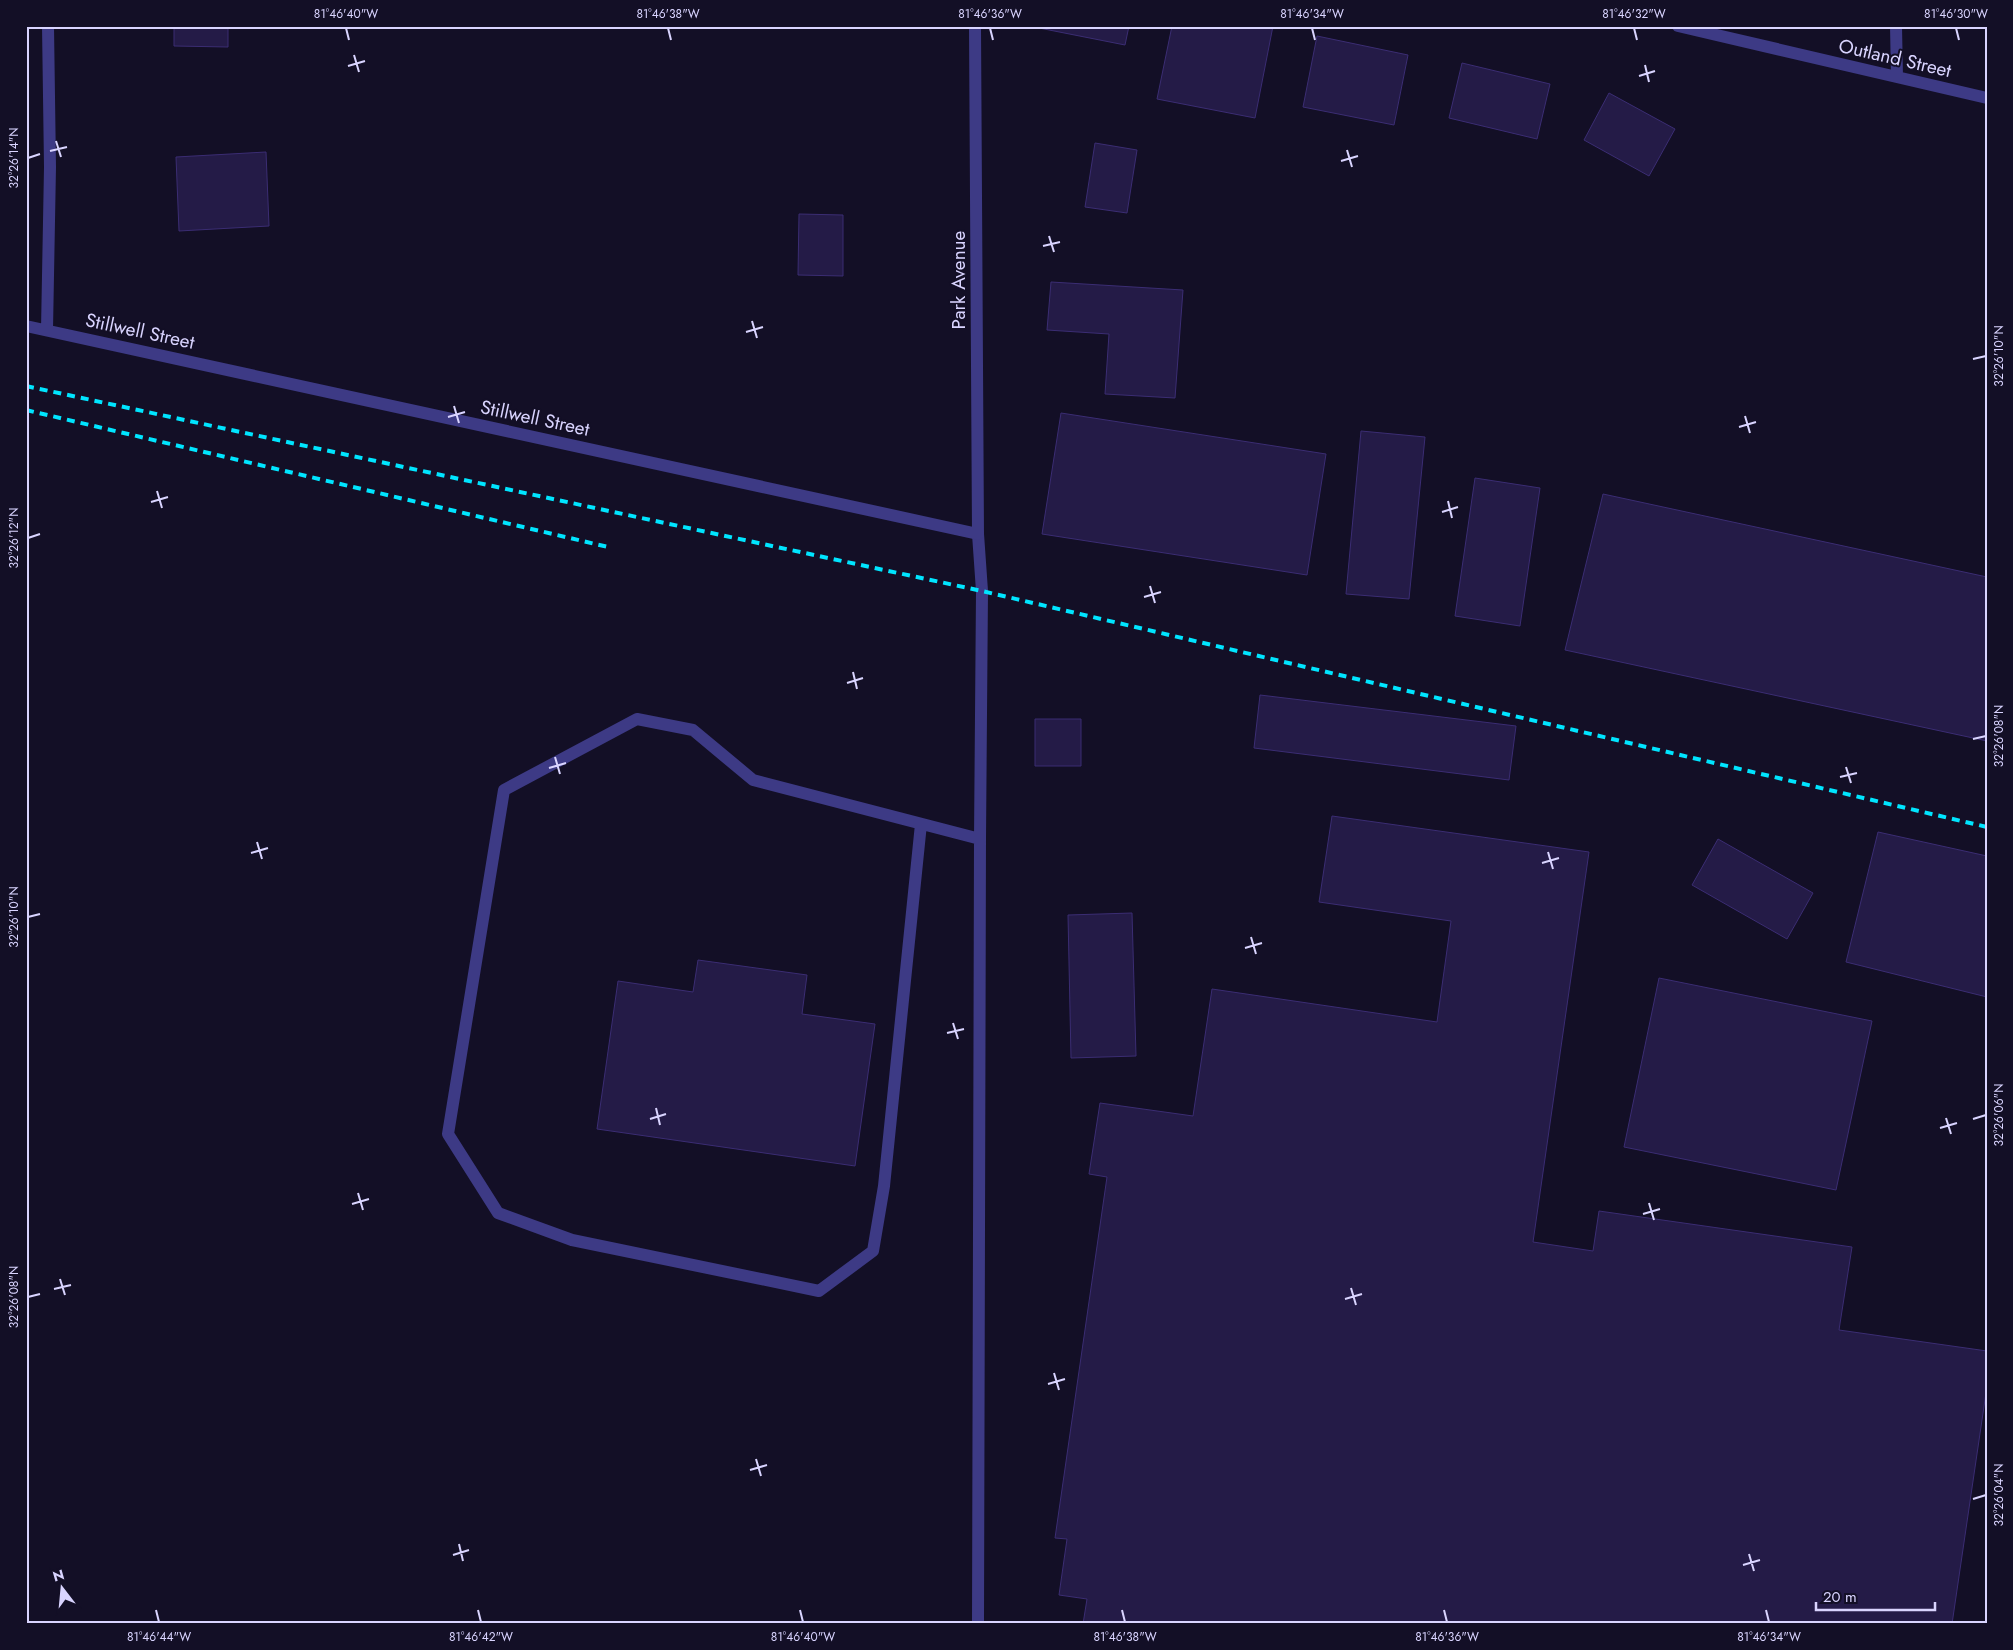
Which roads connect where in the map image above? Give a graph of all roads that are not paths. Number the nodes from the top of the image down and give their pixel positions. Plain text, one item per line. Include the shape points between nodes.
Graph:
1 (48, 26) edge
2 (975, 26) edge
3 (1678, 26) edge
4 (1896, 26) edge
5 (1897, 77) junction
6 (1987, 98) edge
7 (26, 326) edge
8 (48, 330) junction
9 (978, 534) junction
10 (921, 824) junction
11 (980, 839) junction
12 (978, 1624) edge

1 - 8 street
2 - 9 street, Park Avenue
3 - 5 street, Outland Street
4 - 5 street
5 - 6 street, Outland Street
7 - 8 street, Stillwell Street
8 - 9 street, Stillwell Street
9 - 11 street, Park Avenue via 982,591
10 - 10 street via 753,780 693,730 637,719 504,790 448,1134 498,1213 572,1240 819,1291 873,1251 884,1186
10 - 11 street
11 - 12 street, Park Avenue

